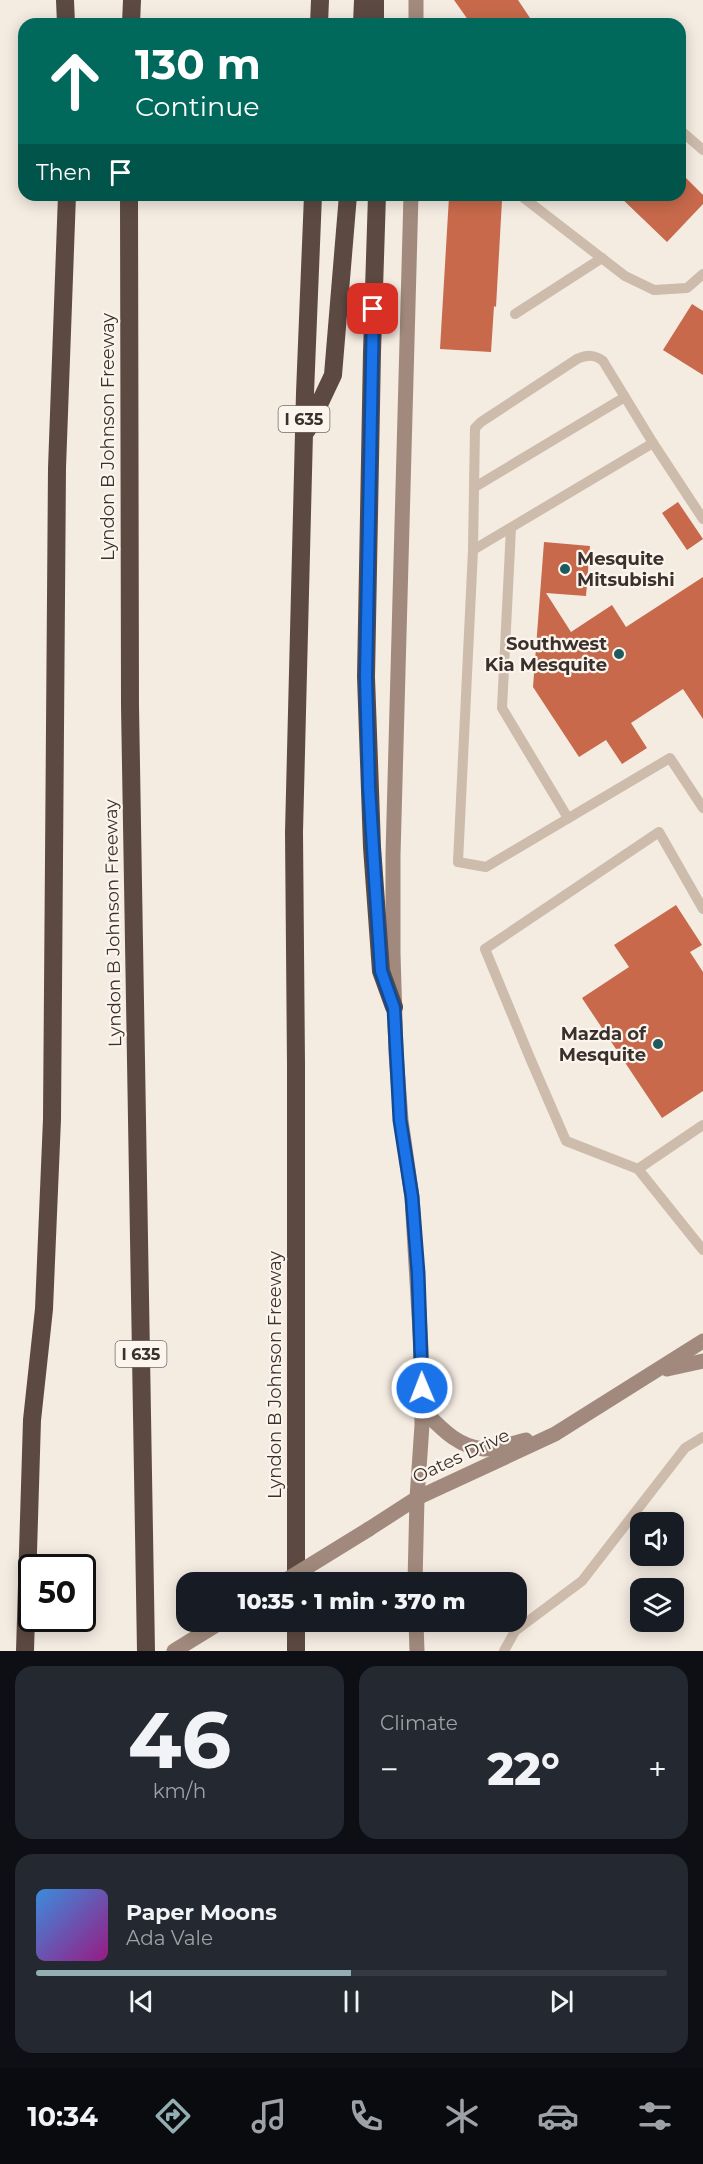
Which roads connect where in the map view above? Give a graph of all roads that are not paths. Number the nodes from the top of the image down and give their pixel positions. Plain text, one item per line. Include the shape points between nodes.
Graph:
1 (65, 0) edge
2 (132, 0) edge
3 (320, 0) edge
4 (363, 0) edge
5 (375, 0) edge
6 (416, 0) edge
7 (66, 18) edge
8 (131, 18) edge
9 (319, 18) edge
10 (362, 18) edge
11 (375, 18) edge
12 (416, 18) edge
13 (686, 135) edge
14 (703, 150) edge
15 (67, 201) edge
16 (129, 201) edge
17 (313, 201) edge
18 (348, 201) edge
19 (377, 201) edge
20 (411, 201) edge
21 (528, 201) edge
22 (602, 258) junction
23 (703, 274) edge
24 (515, 314) dead end
25 (626, 398) junction
26 (304, 438) junction
27 (653, 443) junction
28 (475, 487) junction
29 (703, 519) edge
30 (511, 528) junction
31 (473, 550) junction
32 (703, 808) edge
33 (568, 818) junction
34 (703, 909) edge
35 (394, 1008) junction
36 (703, 1125) edge
37 (639, 1169) junction
38 (703, 1250) edge
39 (703, 1341) edge
40 (703, 1361) edge
41 (658, 1371) junction
42 (422, 1409) junction
43 (555, 1434) junction
44 (703, 1437) edge
45 (417, 1497) junction
46 (296, 1572) edge
47 (299, 1572) edge
48 (415, 1572) edge
49 (205, 1632) edge
50 (296, 1632) edge
51 (416, 1632) edge
52 (25, 1651) edge
53 (146, 1651) edge
54 (174, 1651) edge
55 (296, 1651) edge
56 (417, 1651) edge
57 (504, 1651) edge

1 - 7 highway
2 - 8 highway
3 - 9 highway
4 - 10 highway
5 - 11 highway
6 - 12 main road
13 - 14 lane
15 - 52 highway via 56,492 52,1119 44,1309 32,1420
16 - 53 highway, Lyndon B Johnson Freeway / I 635 via 132,911
17 - 26 highway, Lyndon B Johnson Freeway / I 635
18 - 26 highway via 333,375
19 - 35 highway via 366,677 381,971
20 - 35 main road via 393,855
21 - 22 lane
22 - 23 lane via 625,276 654,290 687,288
22 - 24 lane
25 - 27 lane
25 - 28 lane
25 - 28 lane via 603,361 596,356 577,359 475,428
26 - 46 highway, Lyndon B Johnson Freeway / I 635 via 294,832
27 - 29 lane
27 - 30 lane
28 - 31 lane
30 - 31 lane
30 - 33 lane via 502,708
31 - 33 lane via 458,862 486,867
32 - 33 lane via 669,758
34 - 37 lane via 659,832 485,949 566,1141
35 - 42 main road via 400,1120 417,1262
36 - 37 lane
37 - 38 lane
39 - 41 main road, Oates Drive
40 - 41 main road, Oates Drive
41 - 43 main road, Oates Drive
42 - 43 main road via 460,1442 485,1449
42 - 45 main road
43 - 45 main road, Oates Drive
44 - 57 lane via 685,1448 582,1581 515,1631
45 - 47 main road, Oates Drive, bridge
45 - 48 main road
49 - 54 main road
50 - 55 highway
51 - 56 main road

